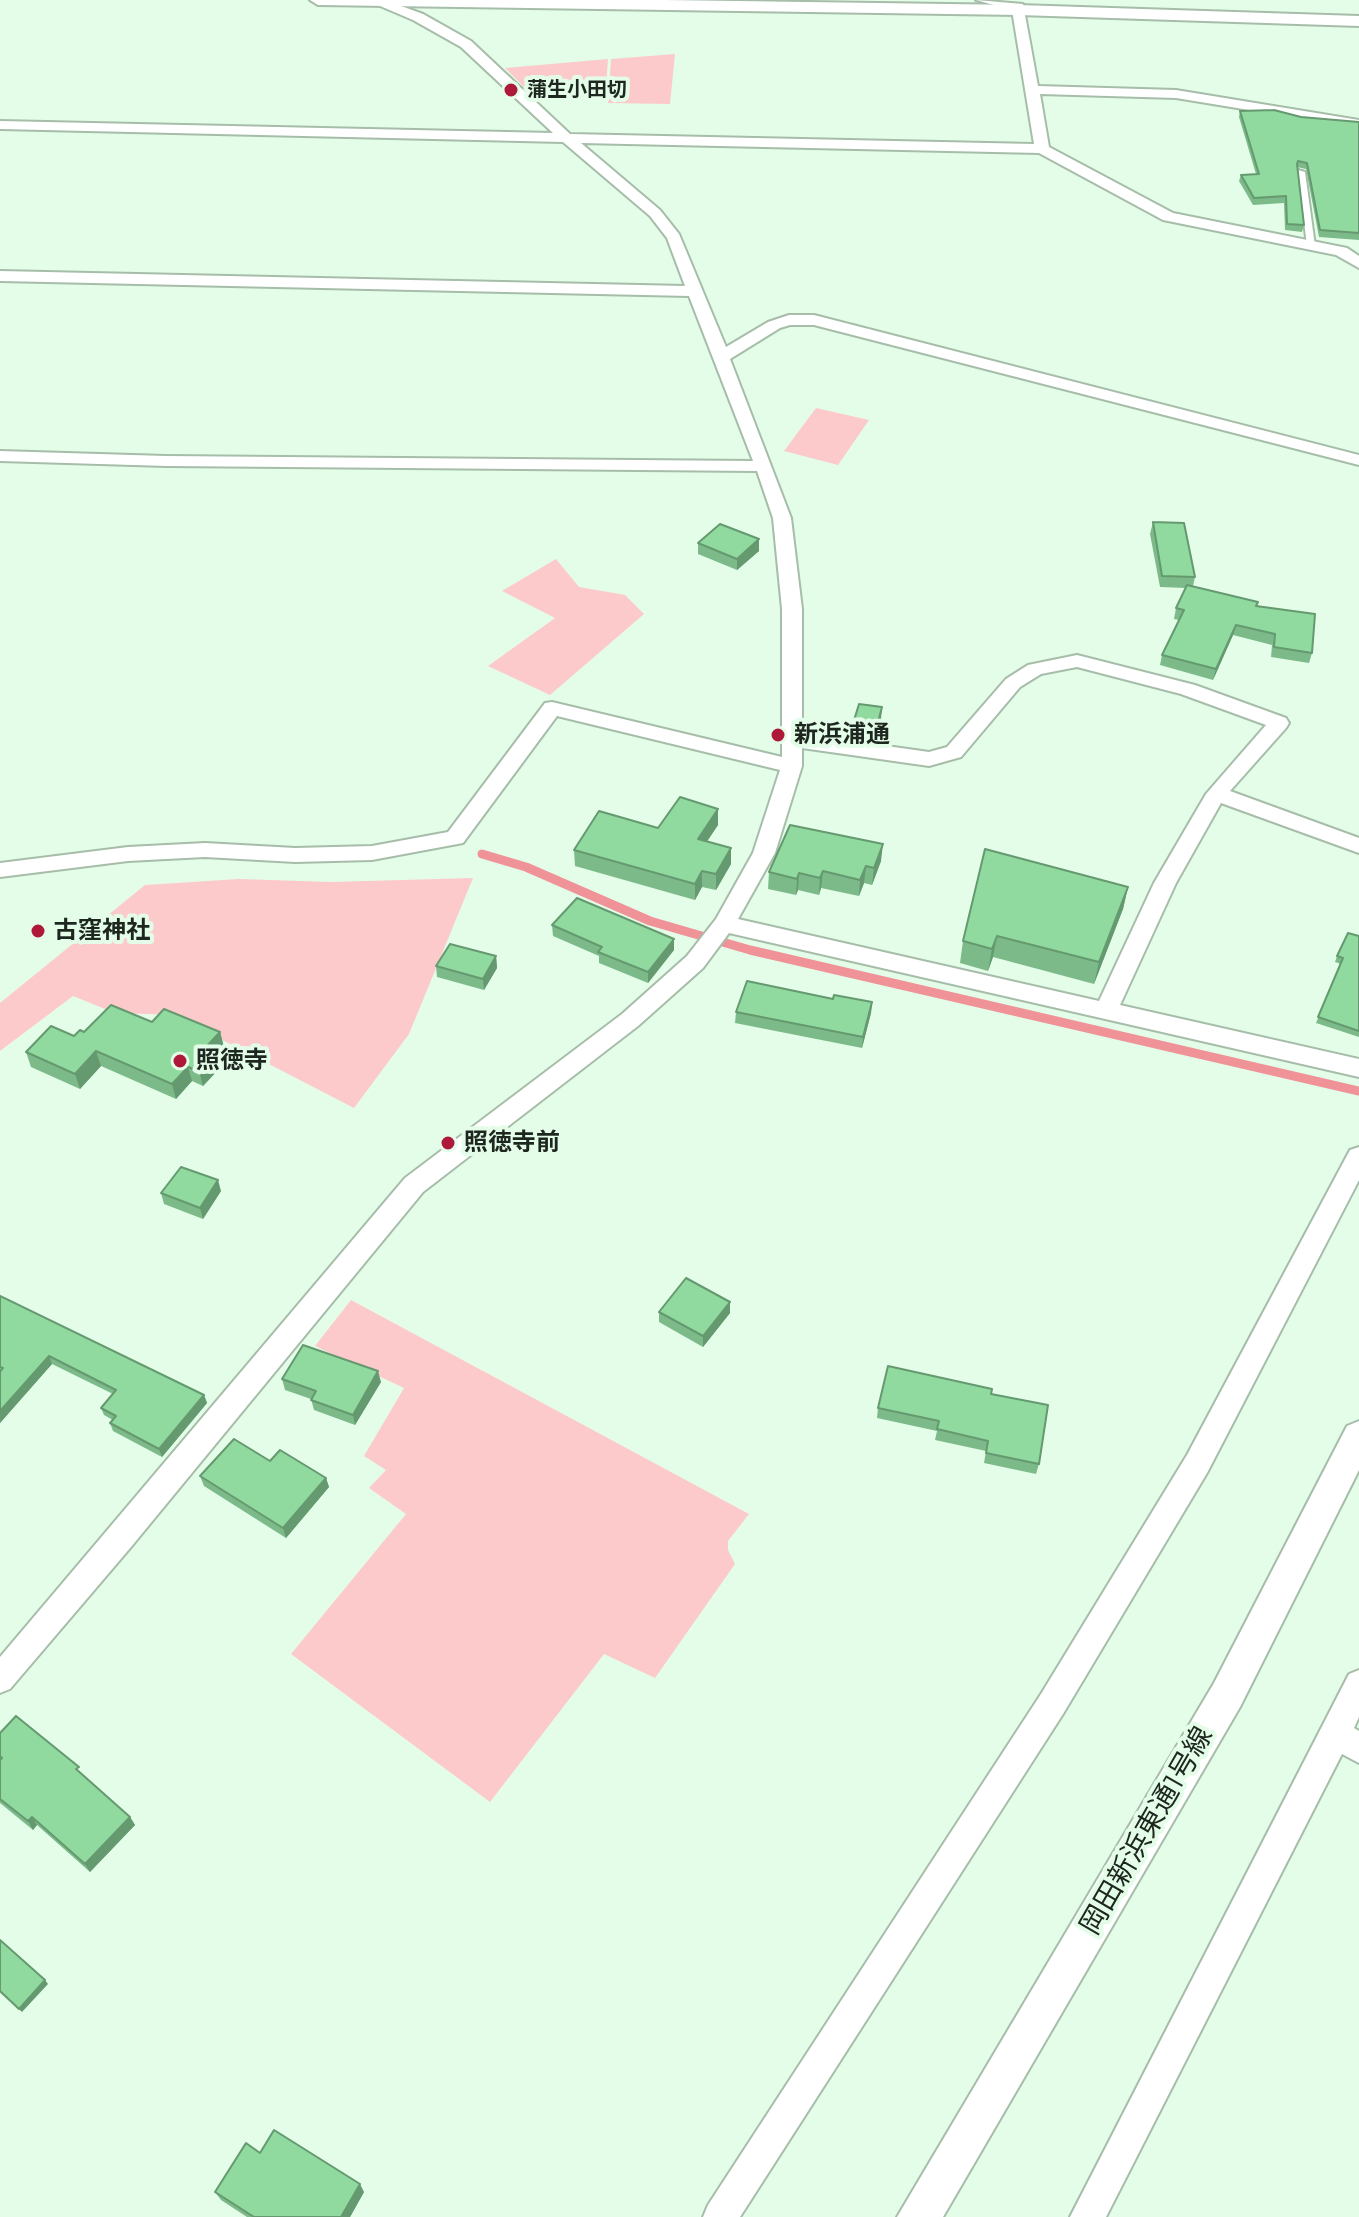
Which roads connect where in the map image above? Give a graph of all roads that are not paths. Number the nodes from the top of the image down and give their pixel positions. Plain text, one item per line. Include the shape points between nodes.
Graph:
1 (318, 0) edge
2 (374, 0) edge
3 (983, 0) edge
4 (1019, 10) junction
5 (1359, 21) edge
6 (1030, 90) junction
7 (1359, 124) edge
8 (0, 125) edge
9 (565, 137) junction
10 (1042, 149) junction
11 (1301, 172) edge
12 (1311, 246) junction
13 (1359, 263) edge
14 (0, 276) edge
15 (696, 291) junction
16 (720, 358) junction
17 (0, 456) edge
18 (1359, 460) edge
19 (764, 466) junction
20 (790, 739) junction
21 (792, 766) junction
22 (1216, 794) junction
23 (1359, 846) edge
24 (0, 870) edge
25 (721, 928) junction
26 (1106, 1010) junction
27 (1359, 1068) edge
28 (1359, 1157) edge
29 (1359, 1436) edge
30 (0, 1679) edge
31 (1359, 1684) edge
32 (1347, 1741) edge
33 (720, 2217) edge
34 (919, 2217) edge
35 (1087, 2217) edge

1 - 2 street
2 - 4 street
2 - 9 street via 466,44
3 - 4 street
4 - 5 street
4 - 6 street
6 - 7 street via 1176,94
6 - 10 street
8 - 9 street
9 - 10 street
9 - 15 street via 655,213 674,237
10 - 12 street via 1168,217
11 - 12 lane
12 - 13 street via 1341,251
14 - 15 street
15 - 16 street
16 - 18 street via 774,325 814,320
16 - 19 street
17 - 19 street
19 - 20 street via 782,518 792,609
20 - 21 street
20 - 22 street via 929,759 954,752 1013,683 1035,669 1077,661 1188,689 1279,723
21 - 24 street via 552,708 455,838 372,853 205,850
21 - 25 street via 764,853
22 - 23 street
22 - 26 street via 1165,883
25 - 26 street
25 - 30 street via 702,954 630,1020 414,1185
26 - 27 street
28 - 33 street via 1197,1464 1061,1691
29 - 34 street, 岡田新浜東通1号線 via 1227,1695
31 - 32 street
32 - 35 street

